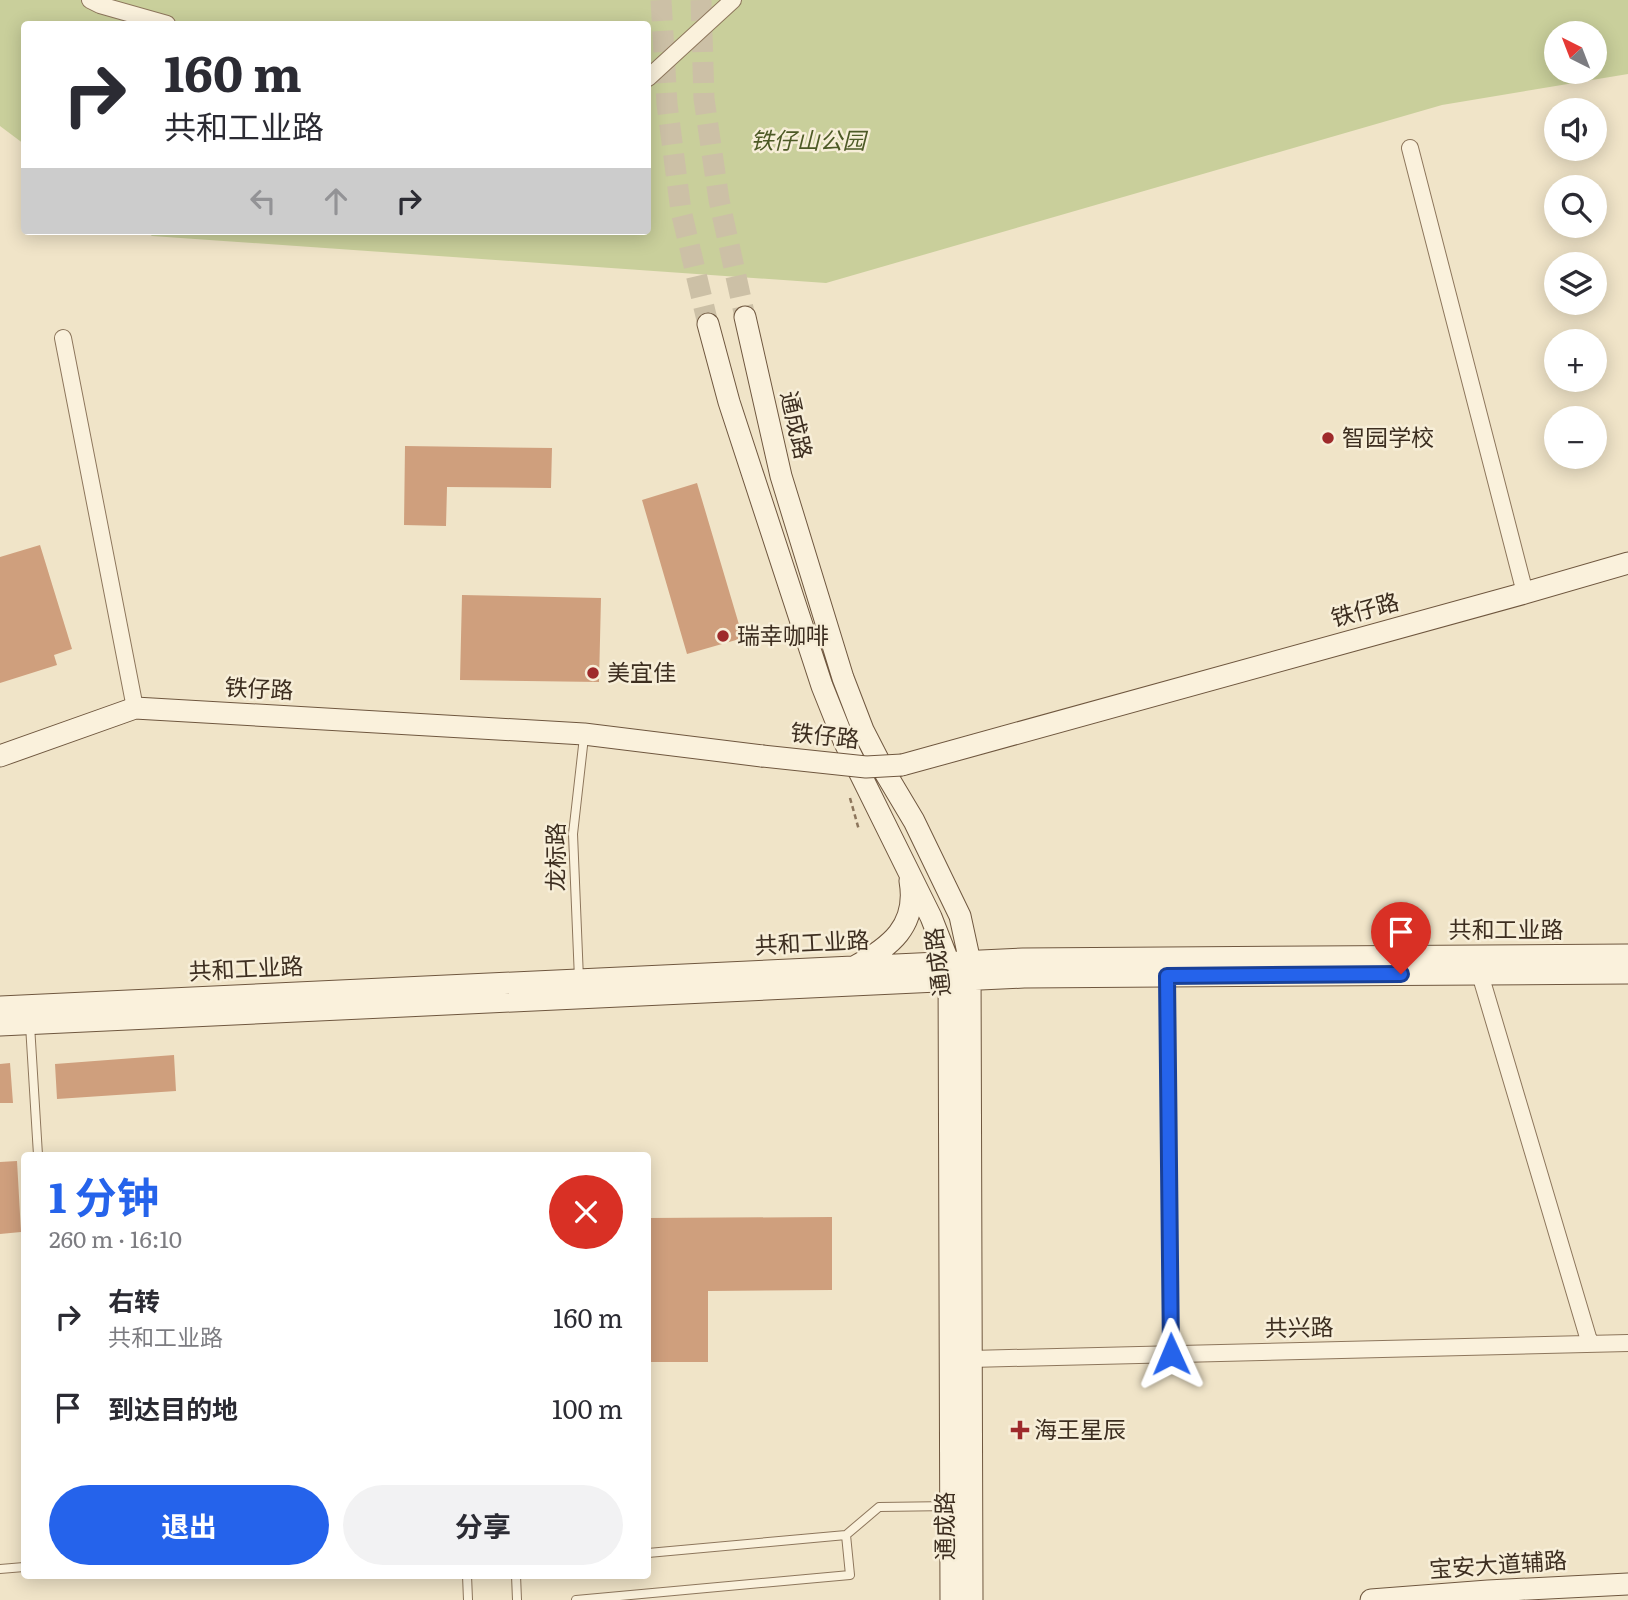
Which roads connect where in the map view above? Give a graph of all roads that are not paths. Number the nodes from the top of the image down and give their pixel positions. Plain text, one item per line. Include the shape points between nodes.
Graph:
1 (90, 0) edge
2 (733, 0) edge
3 (156, 21) edge
4 (651, 75) edge
5 (1410, 148) dead end
6 (745, 317) tunnel mouth
7 (708, 324) tunnel mouth
8 (63, 338) dead end
9 (1628, 563) edge
10 (1525, 593) junction
11 (135, 708) junction
12 (584, 734) junction
13 (0, 756) edge
14 (909, 872) junction
15 (1628, 955) edge
16 (853, 967) junction
17 (959, 971) junction
18 (1628, 973) edge
19 (1479, 974) junction
20 (1167, 976) junction
21 (579, 980) junction
22 (0, 1007) edge
23 (29, 1015) junction
24 (0, 1025) edge
25 (38, 1152) edge
26 (1628, 1343) edge
27 (1590, 1344) junction
28 (1171, 1354) junction
29 (971, 1359) junction
30 (951, 1506) junction
31 (846, 1535) junction
32 (651, 1553) edge
33 (21, 1567) edge
34 (0, 1569) edge
35 (467, 1579) edge
36 (516, 1579) edge
37 (1628, 1584) edge
38 (468, 1600) edge
39 (517, 1600) edge
40 (576, 1600) edge
41 (951, 1600) edge
42 (971, 1600) edge
43 (1371, 1600) edge

1 - 3 street
2 - 4 street
5 - 10 street
6 - 17 street, 通成路 via 781,476 843,678 868,740 960,916
7 - 14 street, 通成路 via 822,686
8 - 11 street
9 - 10 street, 铁仔路
10 - 12 street, 铁仔路, bridge via 902,765 762,756
11 - 12 street, 铁仔路
11 - 13 street, 铁仔路
12 - 21 lane, 龙标路 via 573,834
14 - 16 street via 910,913 902,930
14 - 17 street, 通成路
15 - 17 street, 共和工业路 via 1023,959
16 - 17 street, 共和工业路
16 - 21 street, 共和工业路
17 - 20 street, 共和工业路 via 1024,977
17 - 23 street, 共和工业路
17 - 29 street, 通成路
17 - 30 street, 通成路
18 - 19 street, 共和工业路
19 - 20 street, 共和工业路
19 - 27 street
20 - 28 lane
21 - 23 street, 共和工业路
22 - 23 street, 共和工业路
23 - 24 street, 共和工业路
23 - 25 lane
26 - 27 street, 共兴路
27 - 28 street, 共兴路
28 - 29 street, 共兴路
29 - 42 street, 通成路
30 - 31 lane via 879,1507
30 - 41 street, 通成路
31 - 32 lane
31 - 40 lane via 850,1575
33 - 34 lane
35 - 38 lane
36 - 39 lane
37 - 43 street, 宝安大道辅路

